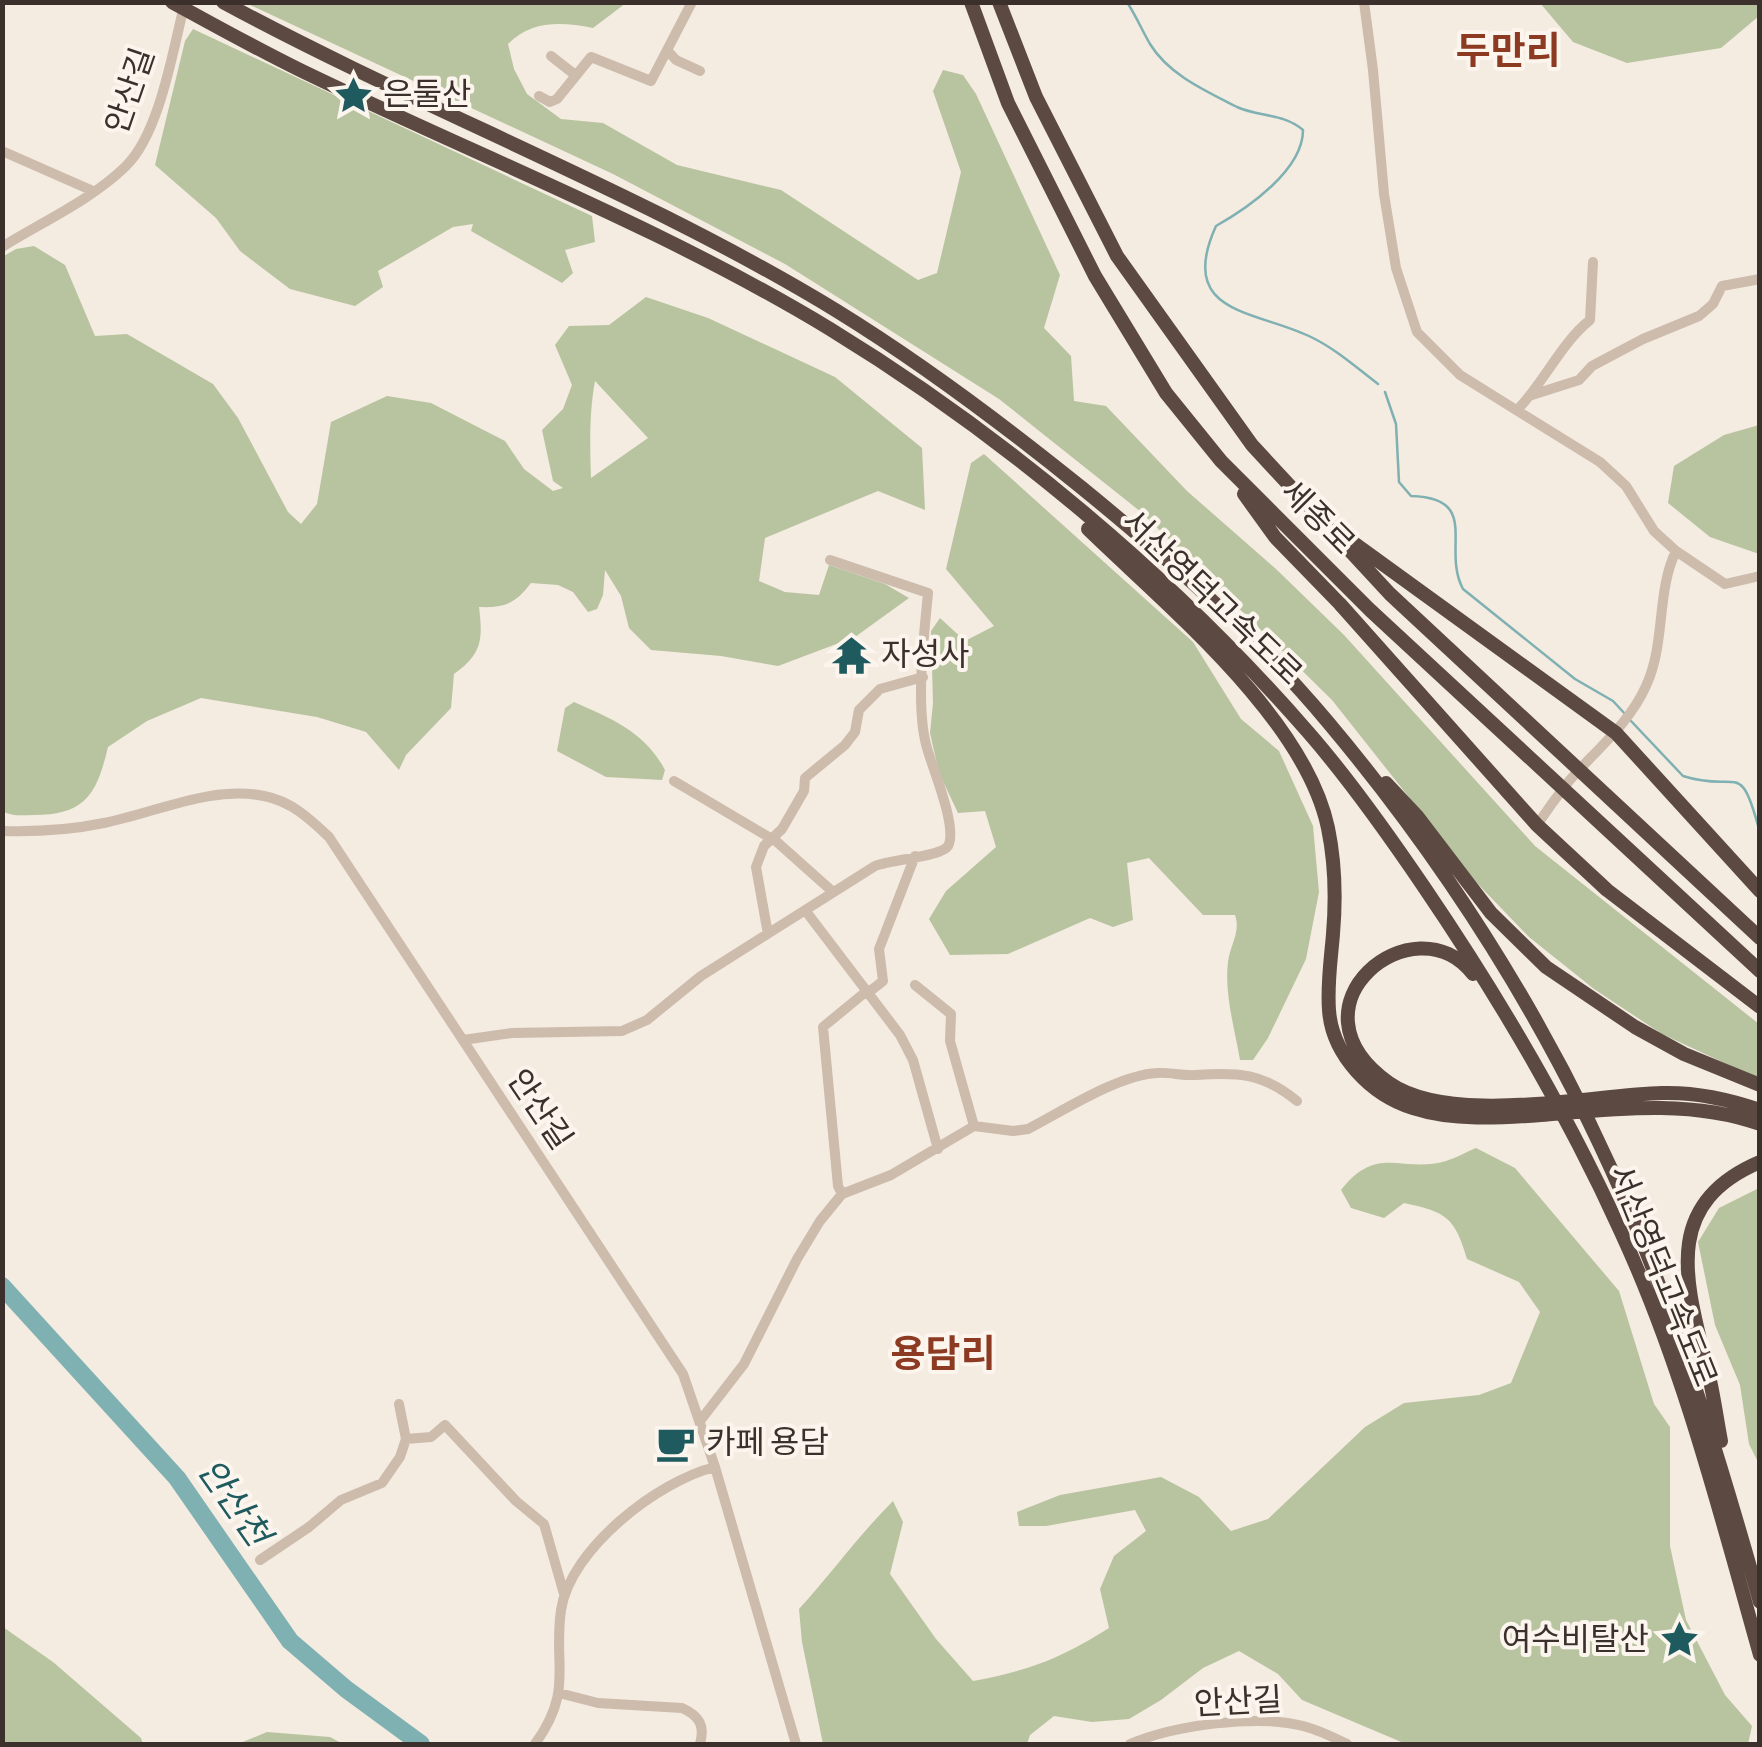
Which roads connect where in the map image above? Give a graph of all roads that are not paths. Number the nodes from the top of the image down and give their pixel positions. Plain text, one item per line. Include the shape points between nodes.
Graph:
1 (172, 2) edge
2 (185, 2) edge
3 (223, 2) edge
4 (692, 2) edge
5 (971, 2) edge
6 (999, 2) edge
7 (1364, 2) edge
8 (667, 50) junction
9 (551, 56) dead end
10 (700, 71) dead end
11 (574, 74) junction
12 (539, 96) dead end
13 (2, 150) edge
14 (93, 190) junction
15 (2, 246) edge
16 (1593, 262) dead end
17 (1760, 279) edge
18 (1532, 395) junction
19 (1516, 410) junction
20 (1012, 456) junction
21 (1221, 461) junction
22 (1298, 498) junction
23 (1676, 551) junction
24 (830, 560) dead end
25 (1760, 576) edge
26 (922, 677) junction
27 (1325, 718) junction
28 (1619, 727) junction
29 (674, 781) dead end
30 (1536, 824) junction
31 (2, 831) edge
32 (772, 840) junction
33 (915, 856) junction
34 (1760, 891) edge
35 (833, 892) junction
36 (806, 910) junction
37 (768, 934) junction
38 (1760, 938) edge
39 (1760, 971) edge
40 (915, 986) dead end
41 (868, 991) junction
42 (1760, 1007) edge
43 (1513, 1026) junction
44 (463, 1040) junction
45 (1760, 1085) edge
46 (1298, 1101) dead end
47 (1610, 1103) junction
48 (1533, 1109) junction
49 (1760, 1110) edge
50 (1760, 1124) edge
51 (974, 1126) junction
52 (938, 1149) junction
53 (1760, 1162) edge
54 (842, 1194) junction
55 (398, 1404) dead end
56 (700, 1421) junction
57 (406, 1439) junction
58 (714, 1467) junction
59 (1736, 1520) junction
60 (260, 1560) dead end
61 (564, 1594) junction
62 (1760, 1602) edge
63 (1760, 1655) edge
64 (559, 1692) junction
65 (536, 1744) edge
66 (700, 1744) edge
67 (796, 1744) edge
68 (1130, 1744) edge
69 (1347, 1744) edge

1 - 20 highway, 서산영덕고속도로 via 298,69 732,273 917,384
2 - 14 street, 안산길 via 141,147
3 - 27 highway, 서산영덕고속도로 via 740,256 837,311 1020,438 1150,543
4 - 8 street
5 - 21 highway, 세종로 via 1022,134 1095,276 1166,394
6 - 22 highway, 세종로 via 1036,98 1116,256 1212,393
7 - 19 street via 1384,194 1408,314 1436,354
8 - 10 street
8 - 11 street via 651,81 590,57
9 - 11 street
11 - 12 street via 557,99
13 - 14 street
14 - 15 street, 안산길
16 - 18 street via 1590,320
17 - 18 street via 1722,286 1699,316 1592,366 1579,380
18 - 19 street
19 - 23 street via 1602,463
20 - 43 highway, 서산영덕고속도로 via 1139,561 1310,733 1394,844
20 - 48 highway via 1216,655 1286,735 1327,826 1334,882 1329,1014 1343,1054 1370,1088 1412,1108 1462,1116
21 - 30 highway via 1275,537
21 - 39 highway, 세종로 via 1370,610
22 - 28 highway via 1408,584
22 - 38 highway, 세종로 via 1390,594
23 - 25 street via 1725,584
23 - 28 street via 1647,685
24 - 26 street via 928,593
26 - 32 street via 880,689 859,710 856,732 805,778 804,791
26 - 33 street via 925,742 951,836 939,854
27 - 45 highway via 1416,816 1491,912 1546,966 1635,1027
27 - 59 highway, 서산영덕고속도로 via 1478,924 1584,1113 1676,1331
28 - 30 street
28 - 34 highway
29 - 32 street
30 - 42 highway via 1607,890
31 - 44 street, 안산길 via 102,824 218,794 288,804 329,837
32 - 35 street
32 - 37 street via 756,867
33 - 35 street via 875,866
33 - 41 street via 879,949 883,981
35 - 36 street
36 - 37 street
36 - 41 street
37 - 44 street via 622,1031
40 - 51 street via 951,1014 950,1041
41 - 52 street via 913,1060
41 - 54 street via 824,1027
43 - 48 highway via 1463,961 1444,950 1394,954 1368,970 1352,990 1347,1015 1364,1062 1393,1086 1447,1103
43 - 63 highway, 서산영덕고속도로 via 1622,1234 1700,1446
44 - 56 street, 안산길 via 659,1334
46 - 51 street via 1258,1076 1154,1073 1028,1129
47 - 48 highway
47 - 49 highway via 1664,1093 1704,1095
47 - 50 highway via 1702,1110
51 - 52 street
52 - 54 street
53 - 59 highway via 1716,1189 1696,1217 1686,1255
54 - 56 street via 797,1258 744,1364
55 - 57 street
56 - 58 street, 안산길
57 - 60 street via 382,1484 341,1500
57 - 61 street via 431,1437 445,1425 456,1434 544,1524
58 - 61 street via 690,1473 613,1528
58 - 67 street, 안산길
59 - 62 highway, 서산영덕고속도로
61 - 64 street
64 - 65 street
64 - 66 street via 598,1703 682,1708 701,1722
68 - 69 street, 안산길 via 1260,1721 1304,1726

